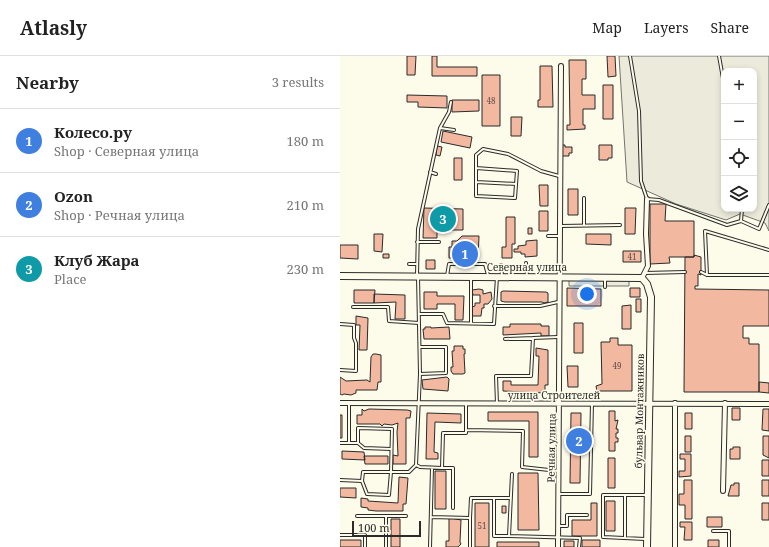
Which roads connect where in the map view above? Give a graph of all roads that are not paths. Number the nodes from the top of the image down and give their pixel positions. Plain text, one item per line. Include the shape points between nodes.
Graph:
1 (630, 56) edge
2 (719, 56) edge
3 (561, 66) dead end
4 (721, 68) edge
5 (450, 102) dead end
6 (440, 128) junction
7 (454, 130) dead end
8 (476, 168) junction
9 (430, 172) junction
10 (436, 174) dead end
11 (559, 176) junction
12 (476, 182) junction
13 (516, 184) junction
14 (584, 198) dead end
15 (647, 199) junction
16 (769, 205) edge
17 (742, 212) edge
18 (741, 221) junction
19 (584, 225) junction
20 (620, 225) dead end
21 (559, 226) junction
22 (548, 236) dead end
23 (559, 236) junction
24 (417, 242) junction
25 (439, 242) dead end
26 (769, 250) edge
27 (526, 263) dead end
28 (409, 264) dead end
29 (417, 264) junction
30 (502, 265) dead end
31 (684, 272) dead end
32 (701, 272) dead end
33 (707, 275) junction
34 (769, 275) edge
35 (340, 276) edge
36 (417, 276) junction
37 (447, 276) junction
38 (471, 276) junction
39 (489, 276) junction
40 (499, 276) junction
41 (643, 276) junction
42 (527, 277) junction
43 (558, 277) junction
44 (605, 277) junction
45 (605, 288) dead end
46 (558, 302) junction
47 (494, 306) junction
48 (353, 307) dead end
49 (420, 314) junction
50 (419, 322) junction
51 (471, 323) junction
52 (340, 324) edge
53 (558, 337) junction
54 (506, 338) dead end
55 (533, 338) junction
56 (420, 347) junction
57 (340, 370) edge
58 (420, 374) junction
59 (649, 402) junction
60 (340, 403) edge
61 (349, 403) junction
62 (559, 403) junction
63 (592, 403) junction
64 (675, 403) junction
65 (725, 403) junction
66 (419, 404) junction
67 (466, 404) junction
68 (496, 404) junction
69 (769, 404) edge
70 (466, 430) junction
71 (340, 443) edge
72 (349, 443) junction
73 (358, 443) junction
74 (391, 449) junction
75 (416, 465) junction
76 (432, 468) junction
77 (442, 468) junction
78 (559, 471) junction
79 (391, 472) junction
80 (512, 474) dead end
81 (340, 480) edge
82 (362, 481) junction
83 (723, 491) dead end
84 (558, 494) junction
85 (625, 495) junction
86 (647, 495) junction
87 (494, 498) junction
88 (511, 498) junction
89 (452, 508) dead end
90 (587, 515) dead end
91 (357, 516) dead end
92 (386, 516) junction
93 (406, 516) dead end
94 (431, 516) junction
95 (470, 518) junction
96 (558, 526) junction
97 (713, 531) dead end
98 (340, 535) edge
99 (509, 536) junction
100 (558, 537) junction
101 (625, 538) junction
102 (647, 539) junction
103 (365, 547) edge
104 (386, 547) edge
105 (430, 547) edge
106 (470, 547) edge
107 (558, 547) edge
108 (580, 547) edge
109 (647, 547) edge
110 (675, 547) edge
111 (729, 547) edge

1 - 15 lane via 639,111 641,181
2 - 4 lane
3 - 11 street, Речная улица
5 - 6 lane via 449,112
6 - 7 lane
6 - 9 lane
8 - 11 lane via 476,155 483,149 508,154 541,171
8 - 12 lane
8 - 13 lane via 517,171
9 - 10 lane
9 - 24 lane
11 - 21 street, Речная улица
12 - 13 lane
12 - 13 lane via 476,196 515,198
14 - 19 lane
15 - 18 lane via 659,200 727,225
15 - 41 street via 648,266
16 - 18 lane via 759,229
17 - 18 lane
19 - 20 lane
19 - 21 lane
21 - 23 street, Речная улица
22 - 23 lane
23 - 43 street, Речная улица
24 - 25 lane
24 - 29 lane
26 - 33 lane via 705,231
27 - 42 lane
28 - 29 lane
29 - 36 lane
30 - 40 lane
31 - 41 lane
32 - 33 lane
33 - 34 lane
35 - 36 street, Северная улица
36 - 37 street, Северная улица
36 - 49 lane
37 - 38 street, Северная улица
37 - 39 lane via 449,264 485,264
38 - 39 street, Северная улица
38 - 51 lane
39 - 40 street, Северная улица
40 - 42 street, Северная улица
40 - 47 lane
41 - 44 street, Северная улица
41 - 59 street, бульвар Монтажников via 651,297
42 - 43 street, Северная улица
43 - 44 street, Северная улица
43 - 46 street, Речная улица
44 - 45 lane
46 - 47 lane via 540,306
46 - 53 street, Речная улица
47 - 51 lane via 494,324
48 - 50 lane via 388,308 389,321
49 - 50 lane
49 - 51 lane via 443,314 447,323
50 - 56 lane
52 - 57 lane via 354,325 356,370
53 - 55 lane
53 - 62 street, Речная улица
54 - 55 lane
55 - 68 lane via 531,376 496,376
56 - 58 lane
56 - 58 lane via 446,347 446,373
58 - 66 lane
59 - 63 street, улица Строителей
59 - 64 street, улица Строителей
59 - 86 street, бульвар Монтажников
60 - 61 street, улица Строителей
61 - 66 street, улица Строителей
61 - 72 lane
62 - 63 street, улица Строителей
62 - 68 street, улица Строителей
62 - 78 street, Речная улица
63 - 84 lane via 590,494
64 - 65 street, улица Строителей
64 - 110 street
65 - 69 street, улица Строителей
65 - 83 street
66 - 67 street, улица Строителей
66 - 75 lane
67 - 68 street, улица Строителей
67 - 70 lane
70 - 77 lane via 466,433 444,433
70 - 78 lane via 523,431 522,467
71 - 72 lane
72 - 73 lane
73 - 74 lane via 364,448
73 - 74 lane via 358,428 392,429
74 - 79 lane
75 - 76 lane via 420,468
75 - 79 lane via 409,472
76 - 77 lane
76 - 94 lane
77 - 89 lane via 453,468
78 - 84 street, Речная улица
79 - 82 lane via 362,472
79 - 82 lane via 389,496 367,494
80 - 88 lane
81 - 82 lane
84 - 96 street, Речная улица
85 - 86 lane
85 - 101 lane
85 - 101 lane via 603,495 603,537
86 - 102 street, бульвар Монтажников
87 - 88 lane
87 - 95 lane via 471,498
87 - 99 lane via 494,536
88 - 99 lane
90 - 96 lane via 567,515 567,526
91 - 92 lane
92 - 93 lane
92 - 104 lane
94 - 95 lane
94 - 105 lane
95 - 106 lane
96 - 100 street, Речная улица
97 - 111 lane via 729,531
98 - 103 lane via 365,535
99 - 100 lane
100 - 107 street, Речная улица
100 - 108 lane via 580,538
101 - 102 lane
102 - 109 street, бульвар Монтажников

